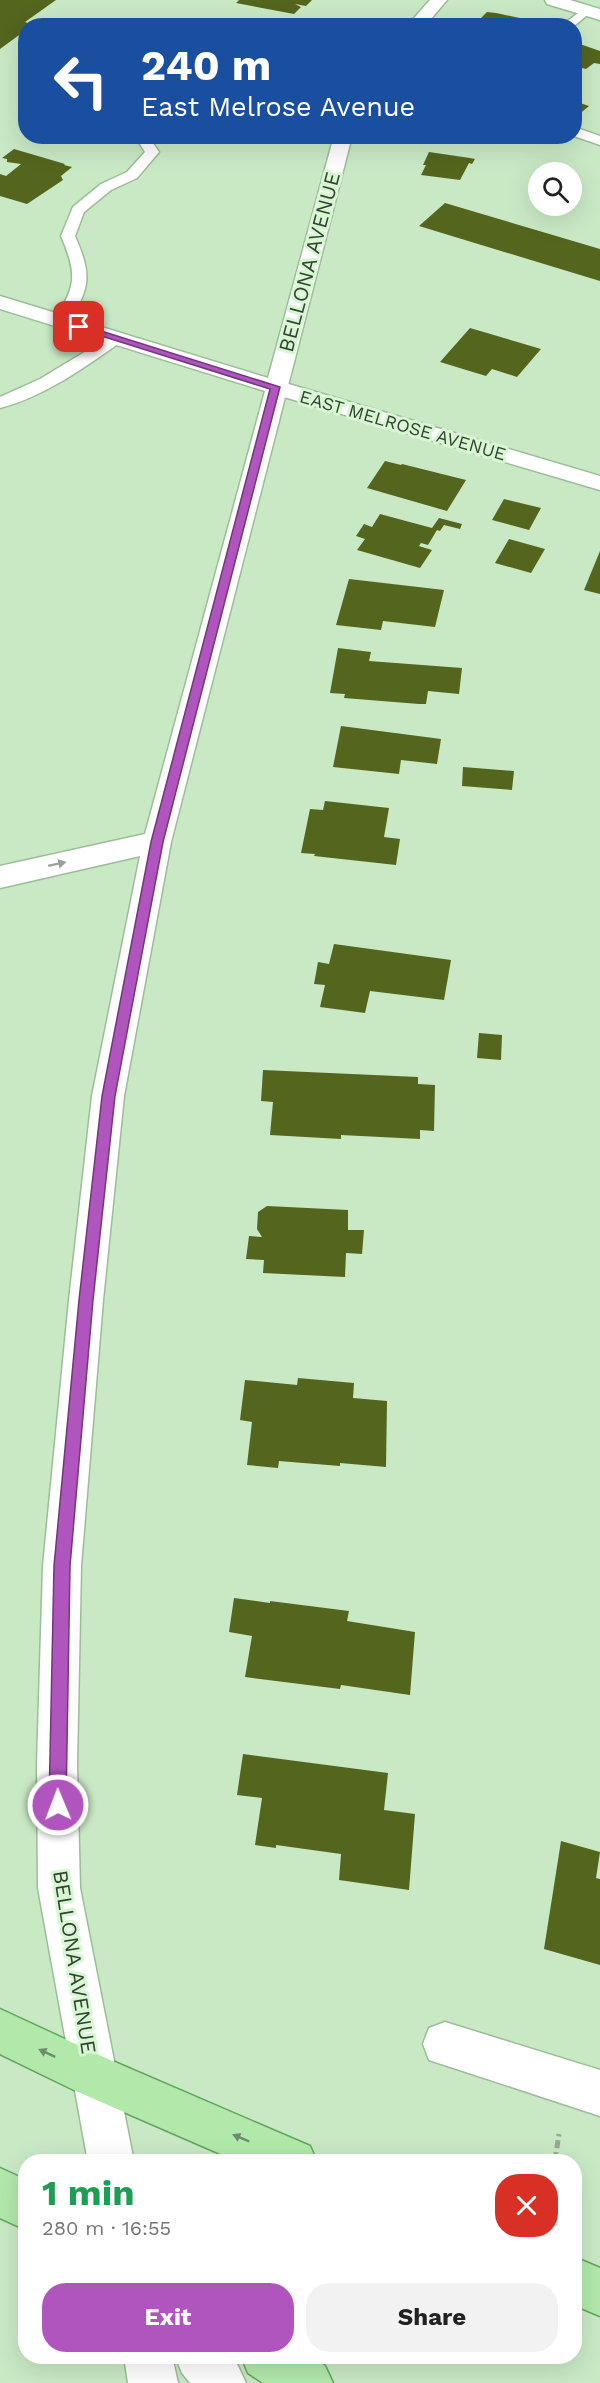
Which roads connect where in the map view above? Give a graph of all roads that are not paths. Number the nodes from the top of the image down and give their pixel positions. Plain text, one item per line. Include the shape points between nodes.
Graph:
1 (439, 0) edge
2 (553, 0) edge
3 (593, 13) edge
4 (422, 18) edge
5 (582, 134) edge
6 (600, 141) edge
7 (146, 144) edge
8 (342, 144) edge
9 (0, 302) edge
10 (61, 321) junction
11 (116, 338) junction
12 (275, 387) junction
13 (0, 403) edge
14 (600, 483) edge
15 (157, 842) junction
16 (0, 877) edge
17 (0, 2031) edge
18 (445, 2044) dead end
19 (94, 2076) junction
20 (600, 2094) edge
21 (109, 2154) edge
22 (275, 2154) edge
23 (0, 2191) edge
24 (18, 2202) edge
25 (582, 2284) edge
26 (600, 2292) edge
27 (149, 2364) edge
28 (206, 2364) edge
29 (278, 2364) edge
30 (153, 2383) edge
31 (221, 2383) edge
32 (308, 2383) edge

1 - 4 street
2 - 3 street
5 - 6 lane
7 - 10 lane via 152,152 132,175 105,187 78,210 68,236 82,265 78,299
8 - 12 street, BELLONA AVENUE
9 - 10 street, EAST MELROSE AVENUE
10 - 11 street, EAST MELROSE AVENUE
11 - 12 street, EAST MELROSE AVENUE
11 - 13 lane via 74,367
12 - 14 street, EAST MELROSE AVENUE
12 - 15 street, BELLONA AVENUE
16 -> 15 street
15 - 19 street, BELLONA AVENUE via 108,1096 62,1566 57,1764 59,1888
19 -> 17 main road
18 - 20 street
19 - 21 street, BELLONA AVENUE
22 -> 19 main road
23 - 24 main road
25 - 26 main road
27 - 30 street
28 - 31 street
29 - 32 main road

